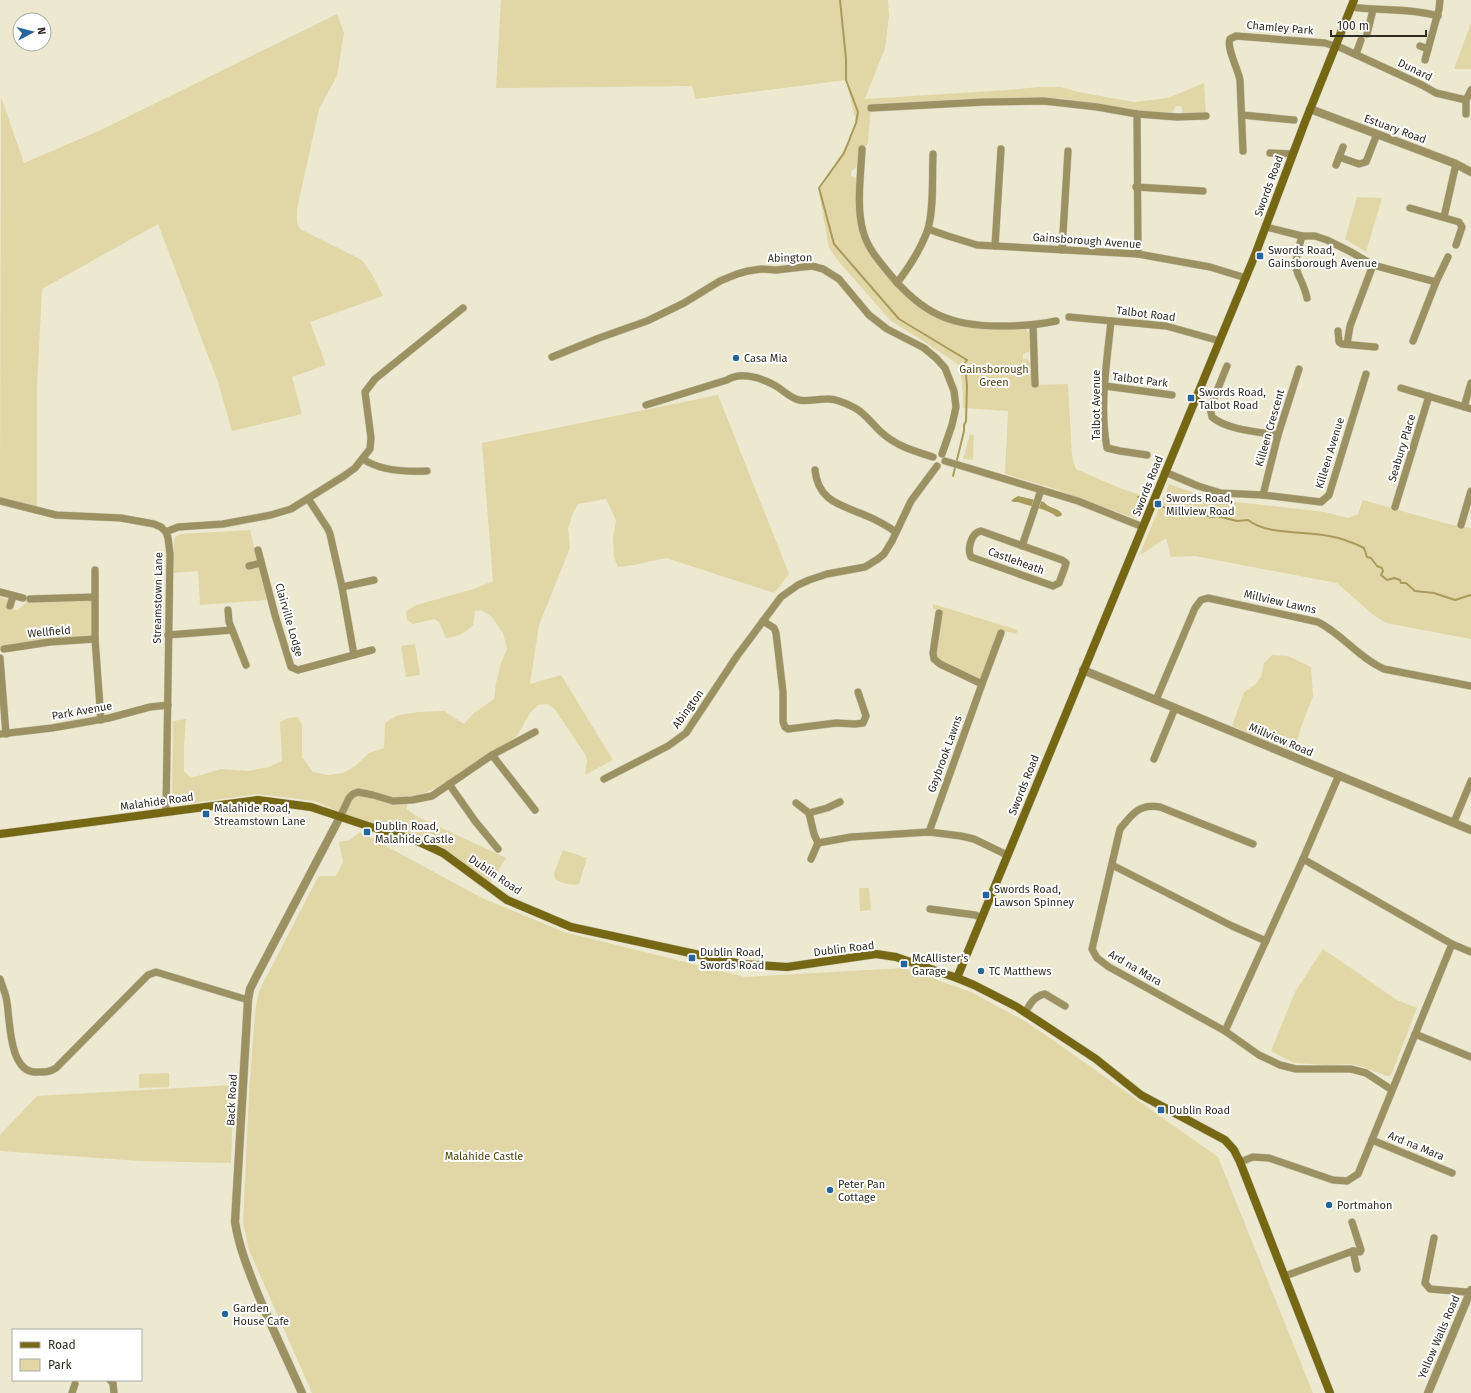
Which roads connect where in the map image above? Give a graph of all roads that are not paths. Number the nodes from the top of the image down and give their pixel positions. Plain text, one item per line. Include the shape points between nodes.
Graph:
1 (1440, 0) edge
2 (1352, 4) edge
3 (1373, 10) junction
4 (1438, 16) junction
5 (1367, 34) dead end
6 (1361, 40) dead end
7 (1335, 45) junction
8 (1420, 46) dead end
9 (1428, 48) junction
10 (1356, 54) junction
11 (1424, 60) dead end
12 (1471, 90) edge
13 (1466, 100) junction
14 (871, 108) dead end
15 (1310, 109) junction
16 (1136, 114) junction
17 (1466, 114) dead end
18 (1242, 115) junction
19 (1206, 116) dead end
20 (1294, 120) dead end
21 (1377, 134) junction
22 (1343, 147) dead end
23 (862, 149) dead end
24 (1001, 149) dead end
25 (1068, 151) dead end
26 (1243, 151) dead end
27 (1270, 152) dead end
28 (933, 154) dead end
29 (1293, 154) junction
30 (1339, 156) junction
31 (1456, 164) junction
32 (1336, 165) dead end
33 (1471, 172) edge
34 (1136, 187) junction
35 (1203, 191) dead end
36 (1410, 208) dead end
37 (1444, 217) junction
38 (1266, 227) junction
39 (928, 228) junction
40 (1302, 236) junction
41 (1456, 245) dead end
42 (994, 246) junction
43 (1062, 250) junction
44 (1138, 254) junction
45 (1448, 257) dead end
46 (1374, 265) junction
47 (1246, 278) junction
48 (1436, 282) junction
49 (897, 283) junction
50 (1307, 298) dead end
51 (463, 308) dead end
52 (1069, 316) dead end
53 (1056, 321) dead end
54 (1112, 321) junction
55 (1033, 325) junction
56 (1338, 331) dead end
57 (1220, 341) junction
58 (1413, 341) dead end
59 (1347, 344) junction
60 (1375, 346) dead end
61 (552, 357) dead end
62 (1227, 366) dead end
63 (1299, 368) dead end
64 (1366, 374) dead end
65 (1471, 383) edge
66 (1036, 384) dead end
67 (1105, 386) junction
68 (1402, 388) dead end
69 (1172, 395) dead end
70 (1429, 396) junction
71 (646, 405) dead end
72 (1467, 408) edge
73 (1278, 435) junction
74 (1147, 455) dead end
75 (933, 458) junction
76 (944, 458) junction
77 (363, 459) junction
78 (937, 466) junction
79 (815, 470) dead end
80 (427, 471) dead end
81 (1166, 472) junction
82 (1041, 490) junction
83 (1471, 491) edge
84 (1263, 495) junction
85 (308, 500) junction
86 (0, 501) edge
87 (1395, 507) dead end
88 (1461, 524) dead end
89 (1143, 527) junction
90 (166, 532) junction
91 (896, 532) junction
92 (1022, 546) junction
93 (258, 550) dead end
94 (261, 563) junction
95 (249, 566) dead end
96 (95, 570) dead end
97 (374, 580) dead end
98 (342, 587) junction
99 (0, 592) edge
100 (13, 596) junction
101 (95, 597) junction
102 (10, 606) dead end
103 (228, 610) dead end
104 (938, 614) dead end
105 (763, 621) junction
106 (232, 630) junction
107 (1001, 633) dead end
108 (168, 635) junction
109 (95, 639) junction
110 (4, 649) dead end
111 (372, 650) dead end
112 (354, 655) junction
113 (0, 658) edge
114 (246, 665) dead end
115 (1083, 670) junction
116 (982, 684) junction
117 (1471, 686) edge
118 (858, 692) dead end
119 (1156, 700) junction
120 (168, 705) junction
121 (1175, 708) junction
122 (101, 720) junction
123 (535, 732) dead end
124 (3, 734) edge
125 (492, 755) junction
126 (1154, 759) dead end
127 (1339, 776) junction
128 (604, 779) dead end
129 (1471, 781) edge
130 (449, 784) junction
131 (840, 802) dead end
132 (796, 803) dead end
133 (535, 810) dead end
134 (166, 812) junction
135 (809, 813) junction
136 (340, 817) junction
137 (1454, 822) junction
138 (1471, 830) edge
139 (929, 832) junction
140 (0, 834) edge
141 (818, 843) junction
142 (1253, 844) dead end
143 (498, 848) dead end
144 (1007, 855) junction
145 (810, 859) dead end
146 (1303, 860) junction
147 (1112, 866) junction
148 (930, 909) dead end
149 (982, 918) junction
150 (1266, 941) junction
151 (1452, 944) junction
152 (1471, 952) edge
153 (957, 978) junction
154 (0, 979) edge
155 (248, 1000) junction
156 (1065, 1006) dead end
157 (1025, 1013) junction
158 (1224, 1032) junction
159 (1415, 1034) junction
160 (1471, 1057) edge
161 (1392, 1090) junction
162 (1372, 1140) junction
163 (1240, 1162) junction
164 (1452, 1173) dead end
165 (1352, 1222) dead end
166 (1434, 1238) dead end
167 (1353, 1251) junction
168 (1356, 1269) dead end
169 (1285, 1276) junction
170 (1470, 1292) edge
171 (1469, 1302) edge
172 (112, 1381) edge
173 (75, 1384) dead end
174 (72, 1393) edge
175 (114, 1393) edge
176 (302, 1393) edge
177 (1330, 1393) edge
178 (1428, 1393) edge

1 - 4 street
2 - 3 street
2 - 7 main road, Swords Road
3 - 4 street via 1421,11
3 - 5 street
4 - 9 street
6 - 10 street
7 - 10 street, Dunard
7 - 15 main road, Swords Road
7 - 18 street, Chamley Park via 1236,36 1230,39 1229,46 1240,80
8 - 9 street
9 - 11 street
10 - 13 street, Dunard via 1436,94
12 - 13 street
13 - 17 street
14 - 16 street via 1044,101 1097,106
15 - 21 street, Estuary Road
15 - 29 main road, Swords Road
16 - 19 street
16 - 34 street
18 - 20 street
18 - 26 street, Chamley Park
21 - 30 street via 1366,162 1359,164
21 - 31 street, Estuary Road
22 - 30 street
23 - 49 street via 860,218 863,231 867,244
24 - 42 street
25 - 43 street
27 - 29 street
28 - 39 street
29 - 38 main road, Swords Road
30 - 32 street
31 - 33 street, Estuary Road
31 - 37 street
34 - 35 street
34 - 44 street
36 - 37 street
37 - 41 street via 1459,222 1462,227
38 - 40 street
38 - 47 main road, Swords Road
39 - 42 street, Gainsborough Avenue via 977,245
39 - 49 street via 915,258
40 - 46 street via 1328,240
40 - 50 street via 1296,264
42 - 43 street, Gainsborough Avenue
43 - 44 street, Gainsborough Avenue
44 - 47 street, Gainsborough Avenue via 1204,266
45 - 48 street
46 - 48 street
46 - 59 street via 1350,326
47 - 57 main road, Swords Road
48 - 58 street
49 - 55 street via 919,304 957,322 981,327
51 - 77 street via 375,379 365,392 371,438 370,449
52 - 54 street, Talbot Road
53 - 55 street
54 - 57 street, Talbot Road via 1166,326
54 - 67 street, Talbot Avenue
55 - 66 street
56 - 59 street via 1339,342
57 - 81 main road, Swords Road
59 - 60 street
61 - 76 street, Abington via 647,321 737,274 761,269 812,266 839,279 869,315 887,329 924,348 945,368 954,391 956,407
62 - 73 street via 1210,408 1212,417 1237,428
63 - 73 street, Killeen Crescent
64 - 84 street, Killeen Avenue via 1326,500 1315,502
65 - 72 street
67 - 69 street, Talbot Park
67 - 74 street, Talbot Avenue via 1107,448
68 - 70 street
70 - 72 street
70 - 87 street, Seabury Place
71 - 75 street via 732,377 762,379 799,400 830,399 856,408 894,442
73 - 84 street, Killeen Crescent
75 - 76 street via 937,454
75 - 78 street
76 - 78 street, Abington via 941,466
76 - 82 street via 961,466
77 - 80 street via 371,465 392,469
77 - 85 street via 355,468
78 - 91 street, Abington via 911,501
79 - 91 street via 820,488 836,504 867,516
81 - 84 street via 1221,493
81 - 89 main road, Swords Road
82 - 89 street via 1078,501
82 - 92 street, Castleheath
83 - 88 street
85 - 90 street via 271,515 214,525 178,527
85 - 98 street via 328,529
86 - 90 street via 56,515 121,518 154,524
89 - 115 main road, Swords Road
90 - 108 street, Streamstown Lane via 170,554
91 - 105 street, Abington via 884,554 872,564 828,574 798,585 781,597
92 - 92 street, Castleheath via 1066,562 1059,583 1053,586 971,557 969,553 974,535 980,531
93 - 94 street, Clairville Lodge
94 - 95 street
94 - 112 street, Clairville Lodge via 291,667 298,670
96 - 101 street
97 - 98 street
98 - 112 street
99 - 100 street
100 - 101 street via 27,599
100 - 102 street
101 - 109 street
103 - 106 street
104 - 116 street via 934,659
105 - 118 street via 774,628 776,633 785,727 795,729 863,722 866,716
105 - 128 street, Abington via 686,733 668,746
106 - 108 street
106 - 114 street
107 - 116 street, Gaybrook Lawns
108 - 120 street, Streamstown Lane
109 - 110 street, Wellfield
109 - 122 street
111 - 112 street, Clairville Lodge
113 - 124 street
115 - 119 street, Millview Road
115 - 144 main road, Swords Road
116 - 139 street, Gaybrook Lawns
117 - 119 street, Millview Lawns via 1384,669 1373,664 1328,627 1318,622 1208,598 1201,600 1195,608
119 - 121 street, Millview Road
120 - 122 street, Park Avenue
120 - 134 street, Streamstown Lane
121 - 126 street
121 - 127 street, Millview Road
122 - 124 street, Park Avenue
123 - 125 street
125 - 130 street
125 - 133 street
127 - 137 street, Millview Road
127 - 146 street
129 - 137 street
130 - 136 street via 432,796 412,800 393,801 358,792 349,798
130 - 143 street
131 - 135 street
132 - 135 street
134 - 136 main road, Malahide Road via 258,800 311,807
134 - 140 main road, Malahide Road
135 - 141 street
136 - 153 main road, Dublin Road via 414,840 443,853 508,900 570,927 741,964 787,967 876,954 896,957
136 - 155 street, Back Road via 250,989
137 - 138 street, Millview Road
139 - 141 street via 851,837
139 - 144 street via 974,839
141 - 145 street
142 - 147 street, Ard na Mara via 1160,807 1144,806 1120,829
144 - 149 main road, Swords Road
146 - 150 street
146 - 151 street
147 - 150 street
147 - 158 street, Ard na Mara via 1092,949 1097,958
148 - 149 street
149 - 153 main road, Swords Road
150 - 158 street
151 - 152 street
151 - 159 street, Ard na Mara
153 - 157 main road, Dublin Road
154 - 155 street via 7,1003 12,1044 18,1061 35,1073 51,1072 56,1068 144,979 156,972
155 - 176 street, Back Road via 235,1222 244,1258
156 - 157 street via 1045,994 1039,995
157 - 163 main road, Dublin Road via 1096,1059 1141,1095 1225,1140
158 - 161 street, Ard na Mara via 1259,1055 1280,1065 1296,1069 1351,1069 1366,1073
159 - 160 street
159 - 161 street, Ard na Mara
161 - 162 street, Ard na Mara
162 - 163 street, Ard na Mara via 1358,1174 1347,1181 1333,1180 1269,1158 1253,1157
162 - 164 street, Ard na Mara
163 - 169 main road, Dublin Road
165 - 167 street via 1361,1250
166 - 170 street via 1425,1282 1430,1289
167 - 168 street
167 - 169 street
169 - 177 main road, Dublin Road
170 - 171 street, Yellow Walls Road
171 - 178 street, Yellow Walls Road
172 - 175 street
173 - 174 street

